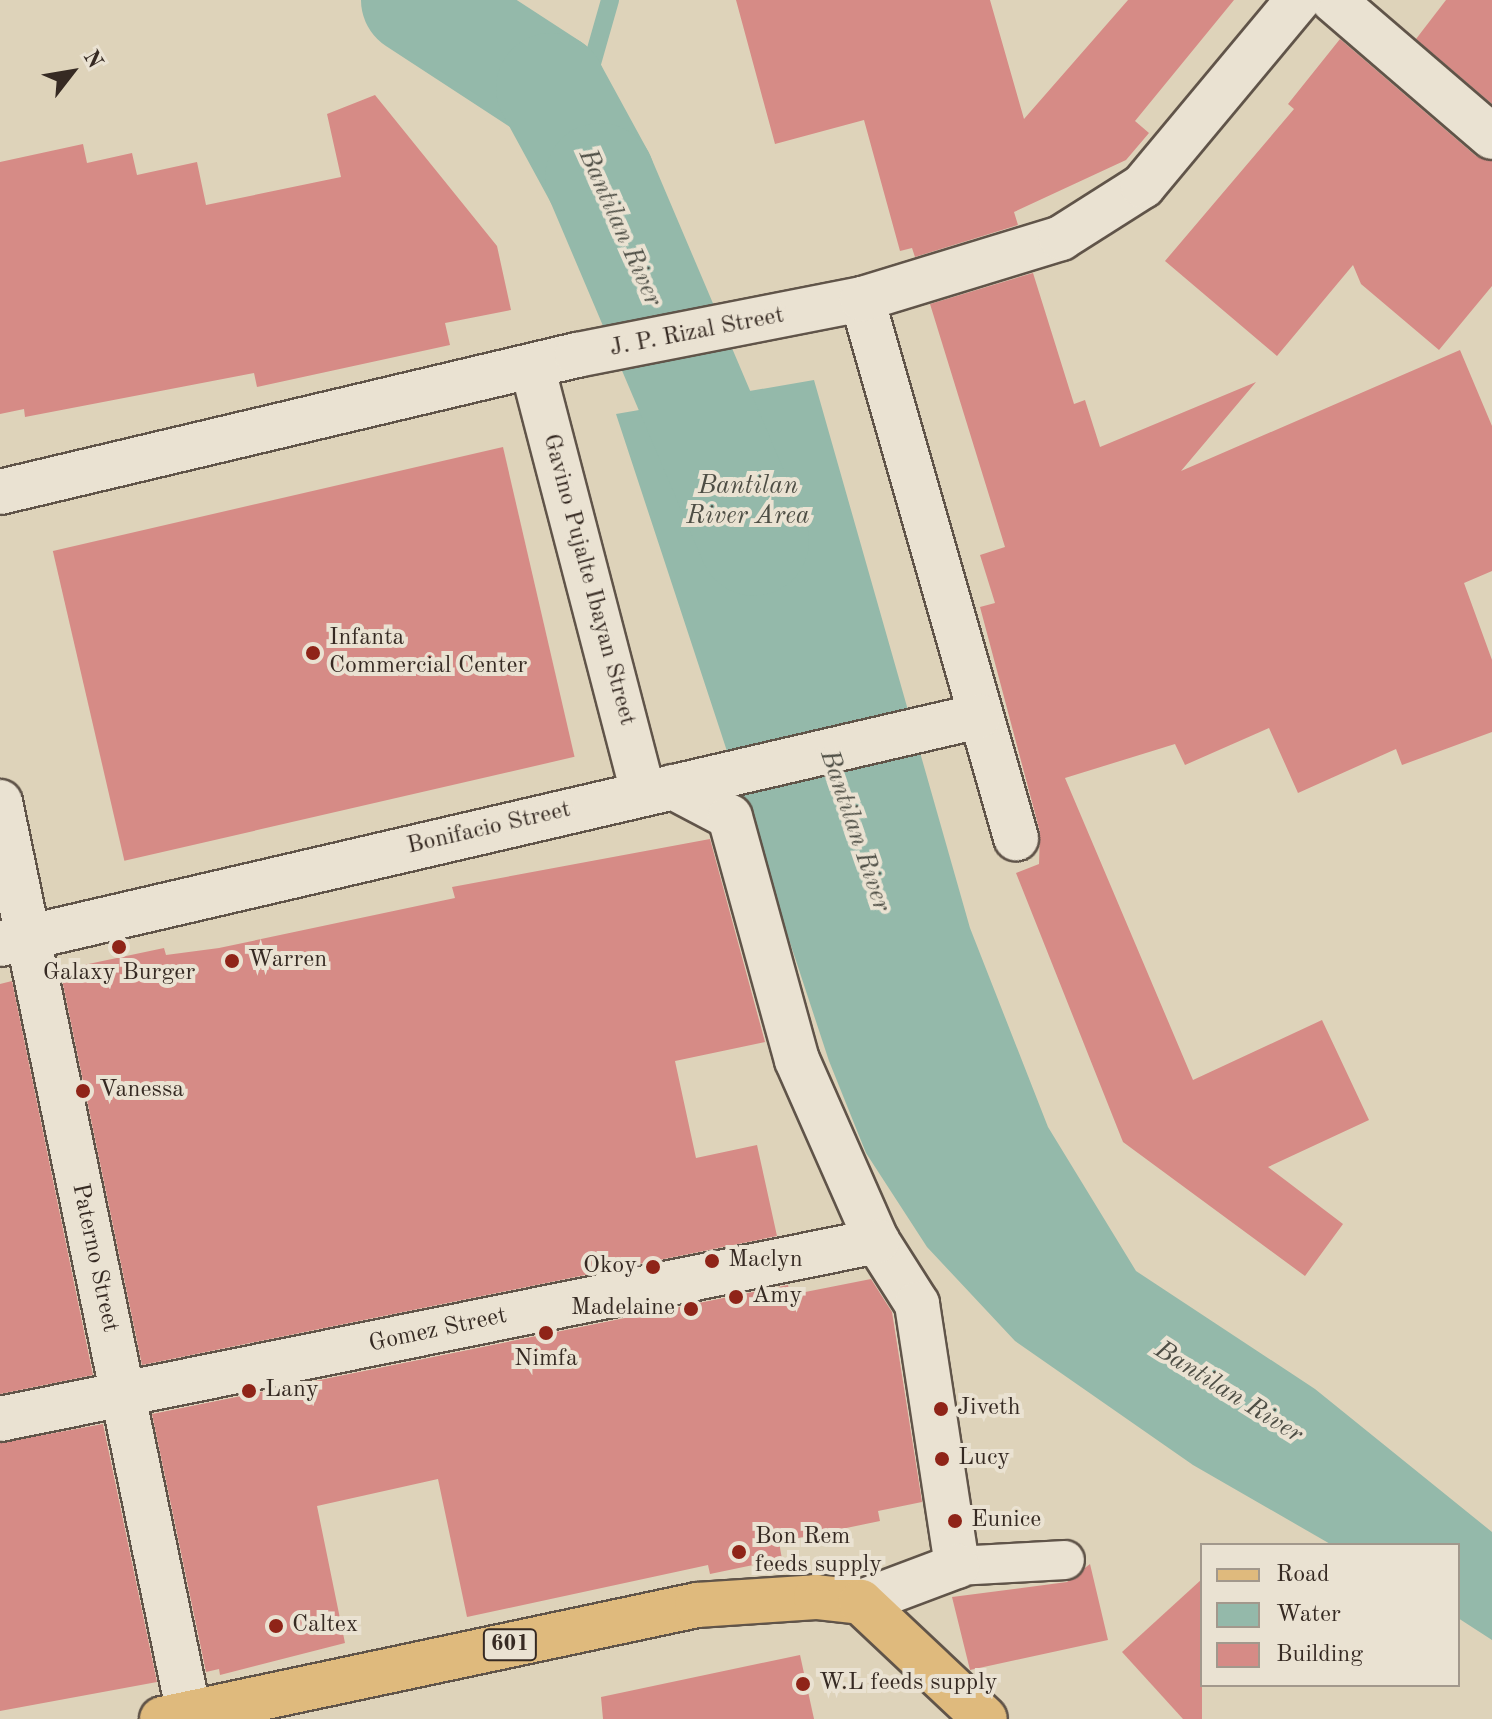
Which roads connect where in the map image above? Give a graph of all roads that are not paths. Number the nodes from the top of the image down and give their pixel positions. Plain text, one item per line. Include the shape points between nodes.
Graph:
1 (1298, 0) edge
2 (1333, 0) edge
3 (1492, 137) edge
4 (862, 299) junction
5 (532, 366) junction
6 (0, 492) edge
7 (967, 720) junction
8 (658, 790) junction
9 (0, 802) edge
10 (1016, 838) dead end
11 (14, 941) edge
12 (877, 1241) junction
13 (123, 1395) junction
14 (0, 1419) edge
15 (1065, 1560) dead end
16 (957, 1566) junction
17 (861, 1602) junction
18 (176, 1716) edge
19 (985, 1719) edge

1 - 4 street, J. P. Rizal Street via 1143,186 1102,215 1061,238
2 - 3 street
4 - 5 street, J. P. Rizal Street
4 - 7 street
5 - 6 street, J. P. Rizal Street
5 - 8 street, Gavino Pujalte Ibayan Street
7 - 8 street, Bonifacio Street
7 - 10 street
8 - 11 street, Bonifacio Street
8 - 12 street via 730,817 797,1060
9 - 11 street, Paterno Street
11 - 13 street, Paterno Street
12 - 13 street, Gomez Street
12 - 16 street via 917,1304
13 - 14 street, Gomez Street
13 - 18 street, Paterno Street
15 - 16 lane
16 - 17 street
17 - 18 main road, 601 via 816,1597 697,1605
17 - 19 main road

